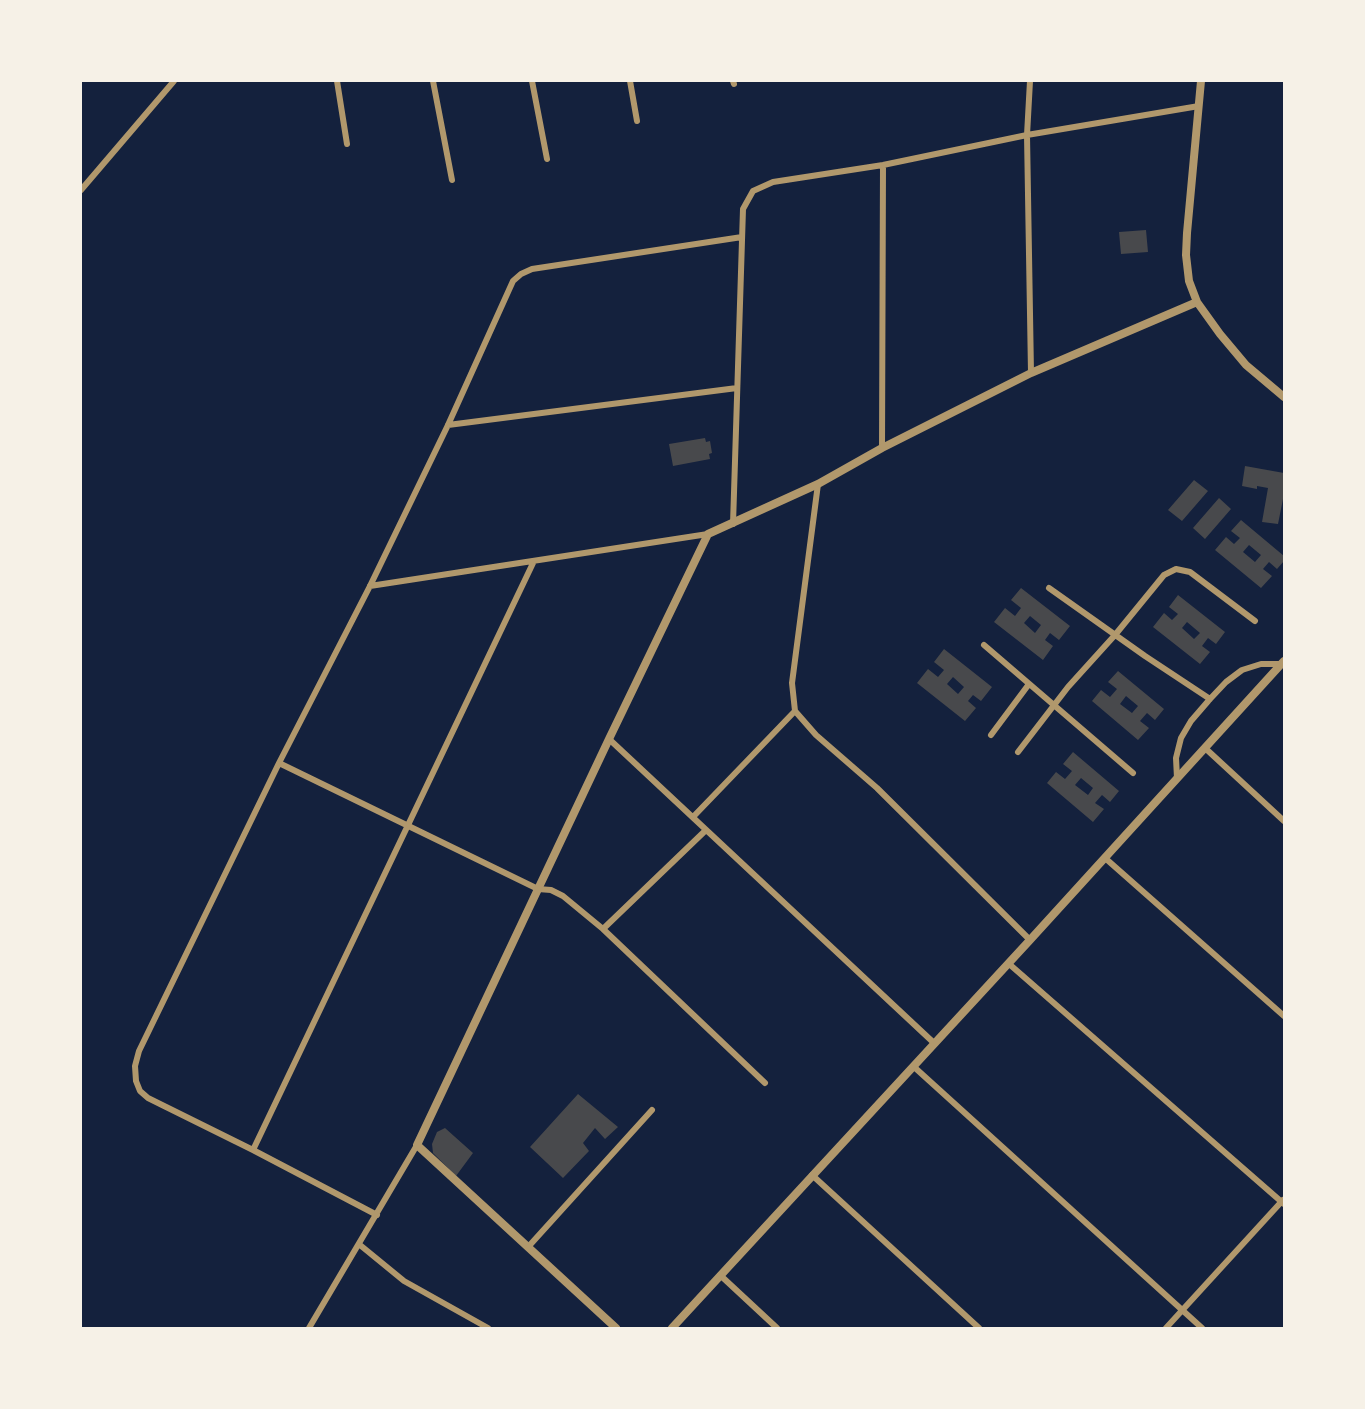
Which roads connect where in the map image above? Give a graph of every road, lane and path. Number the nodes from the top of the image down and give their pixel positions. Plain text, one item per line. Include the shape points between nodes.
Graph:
1 (174, 81) edge
2 (337, 81) edge
3 (433, 81) edge
4 (532, 81) edge
5 (630, 81) edge
6 (1030, 81) edge
7 (1201, 81) edge
8 (1199, 106) junction
9 (637, 121) dead end
10 (1027, 135) junction
11 (347, 144) dead end
12 (547, 159) dead end
13 (883, 165) junction
14 (452, 180) dead end
15 (81, 190) edge
16 (742, 237) junction
17 (1197, 302) junction
18 (1031, 373) junction
19 (737, 388) junction
20 (1284, 397) edge
21 (448, 425) junction
22 (882, 448) junction
23 (819, 484) junction
24 (733, 524) junction
25 (708, 534) junction
26 (534, 561) junction
27 (370, 586) junction
28 (1049, 588) dead end
29 (1255, 621) dead end
30 (1115, 635) junction
31 (984, 645) dead end
32 (1283, 663) edge
33 (1029, 684) junction
34 (1210, 699) junction
35 (1053, 705) junction
36 (795, 711) junction
37 (991, 735) dead end
38 (609, 740) junction
39 (1205, 748) junction
40 (1018, 752) dead end
41 (279, 763) junction
42 (1133, 773) dead end
43 (1177, 778) junction
44 (693, 817) junction
45 (1284, 821) edge
46 (407, 826) junction
47 (706, 830) junction
48 (1105, 858) junction
49 (538, 889) junction
50 (603, 929) junction
51 (1030, 940) junction
52 (1008, 963) junction
53 (1284, 1016) edge
54 (934, 1043) junction
55 (913, 1066) junction
56 (765, 1083) dead end
57 (652, 1110) dead end
58 (417, 1145) junction
59 (253, 1150) junction
60 (812, 1176) junction
61 (1283, 1202) edge
62 (377, 1215) junction
63 (360, 1245) junction
64 (529, 1246) junction
65 (720, 1275) junction
66 (1183, 1310) junction
67 (309, 1328) edge
68 (488, 1328) edge
69 (616, 1328) edge
70 (672, 1328) edge
71 (777, 1328) edge
72 (979, 1328) edge
73 (1166, 1328) edge
74 (1202, 1328) edge

1 - 15 street
2 - 11 street
3 - 14 street
4 - 12 street
5 - 9 street
6 - 10 street
7 - 8 street
8 - 10 street
8 - 17 street via 1186,255 1189,281
10 - 13 street
10 - 18 street
13 - 16 street via 773,182 753,191 743,209
13 - 22 street
16 - 19 street
16 - 21 street via 532,269 521,274 513,281
17 - 18 street
17 - 20 street via 1246,365
18 - 22 street
19 - 21 street
19 - 24 street
21 - 27 street
22 - 23 street
23 - 24 street
23 - 36 street via 795,652
24 - 25 street
25 - 26 street
25 - 38 street
26 - 27 street
26 - 46 street
27 - 41 street
28 - 30 street
29 - 30 street via 1190,572 1176,569 1164,575
30 - 34 street
30 - 35 street
31 - 33 street
32 - 34 street via 1242,670
32 - 39 street
33 - 35 street
33 - 37 street
34 - 43 street via 1181,738
35 - 40 street
35 - 42 street
36 - 44 street
36 - 51 street
38 - 44 street
38 - 49 street
39 - 43 street
39 - 45 street
41 - 46 street
41 - 59 street via 135,1066 140,1091 148,1098
43 - 48 street
44 - 47 street
46 - 49 street
46 - 59 street
47 - 50 street
47 - 54 street
48 - 51 street
48 - 53 street
49 - 50 street via 563,896
49 - 58 street
50 - 56 street
51 - 52 street
52 - 54 street
52 - 61 street
54 - 55 street
55 - 60 street
55 - 66 street
57 - 64 street
58 - 62 street
58 - 64 street
59 - 62 street
60 - 65 street
60 - 72 street
61 - 66 street
62 - 63 street
63 - 67 street
63 - 68 street via 404,1281
64 - 69 street
65 - 70 street
65 - 71 street
66 - 73 street
66 - 74 street

